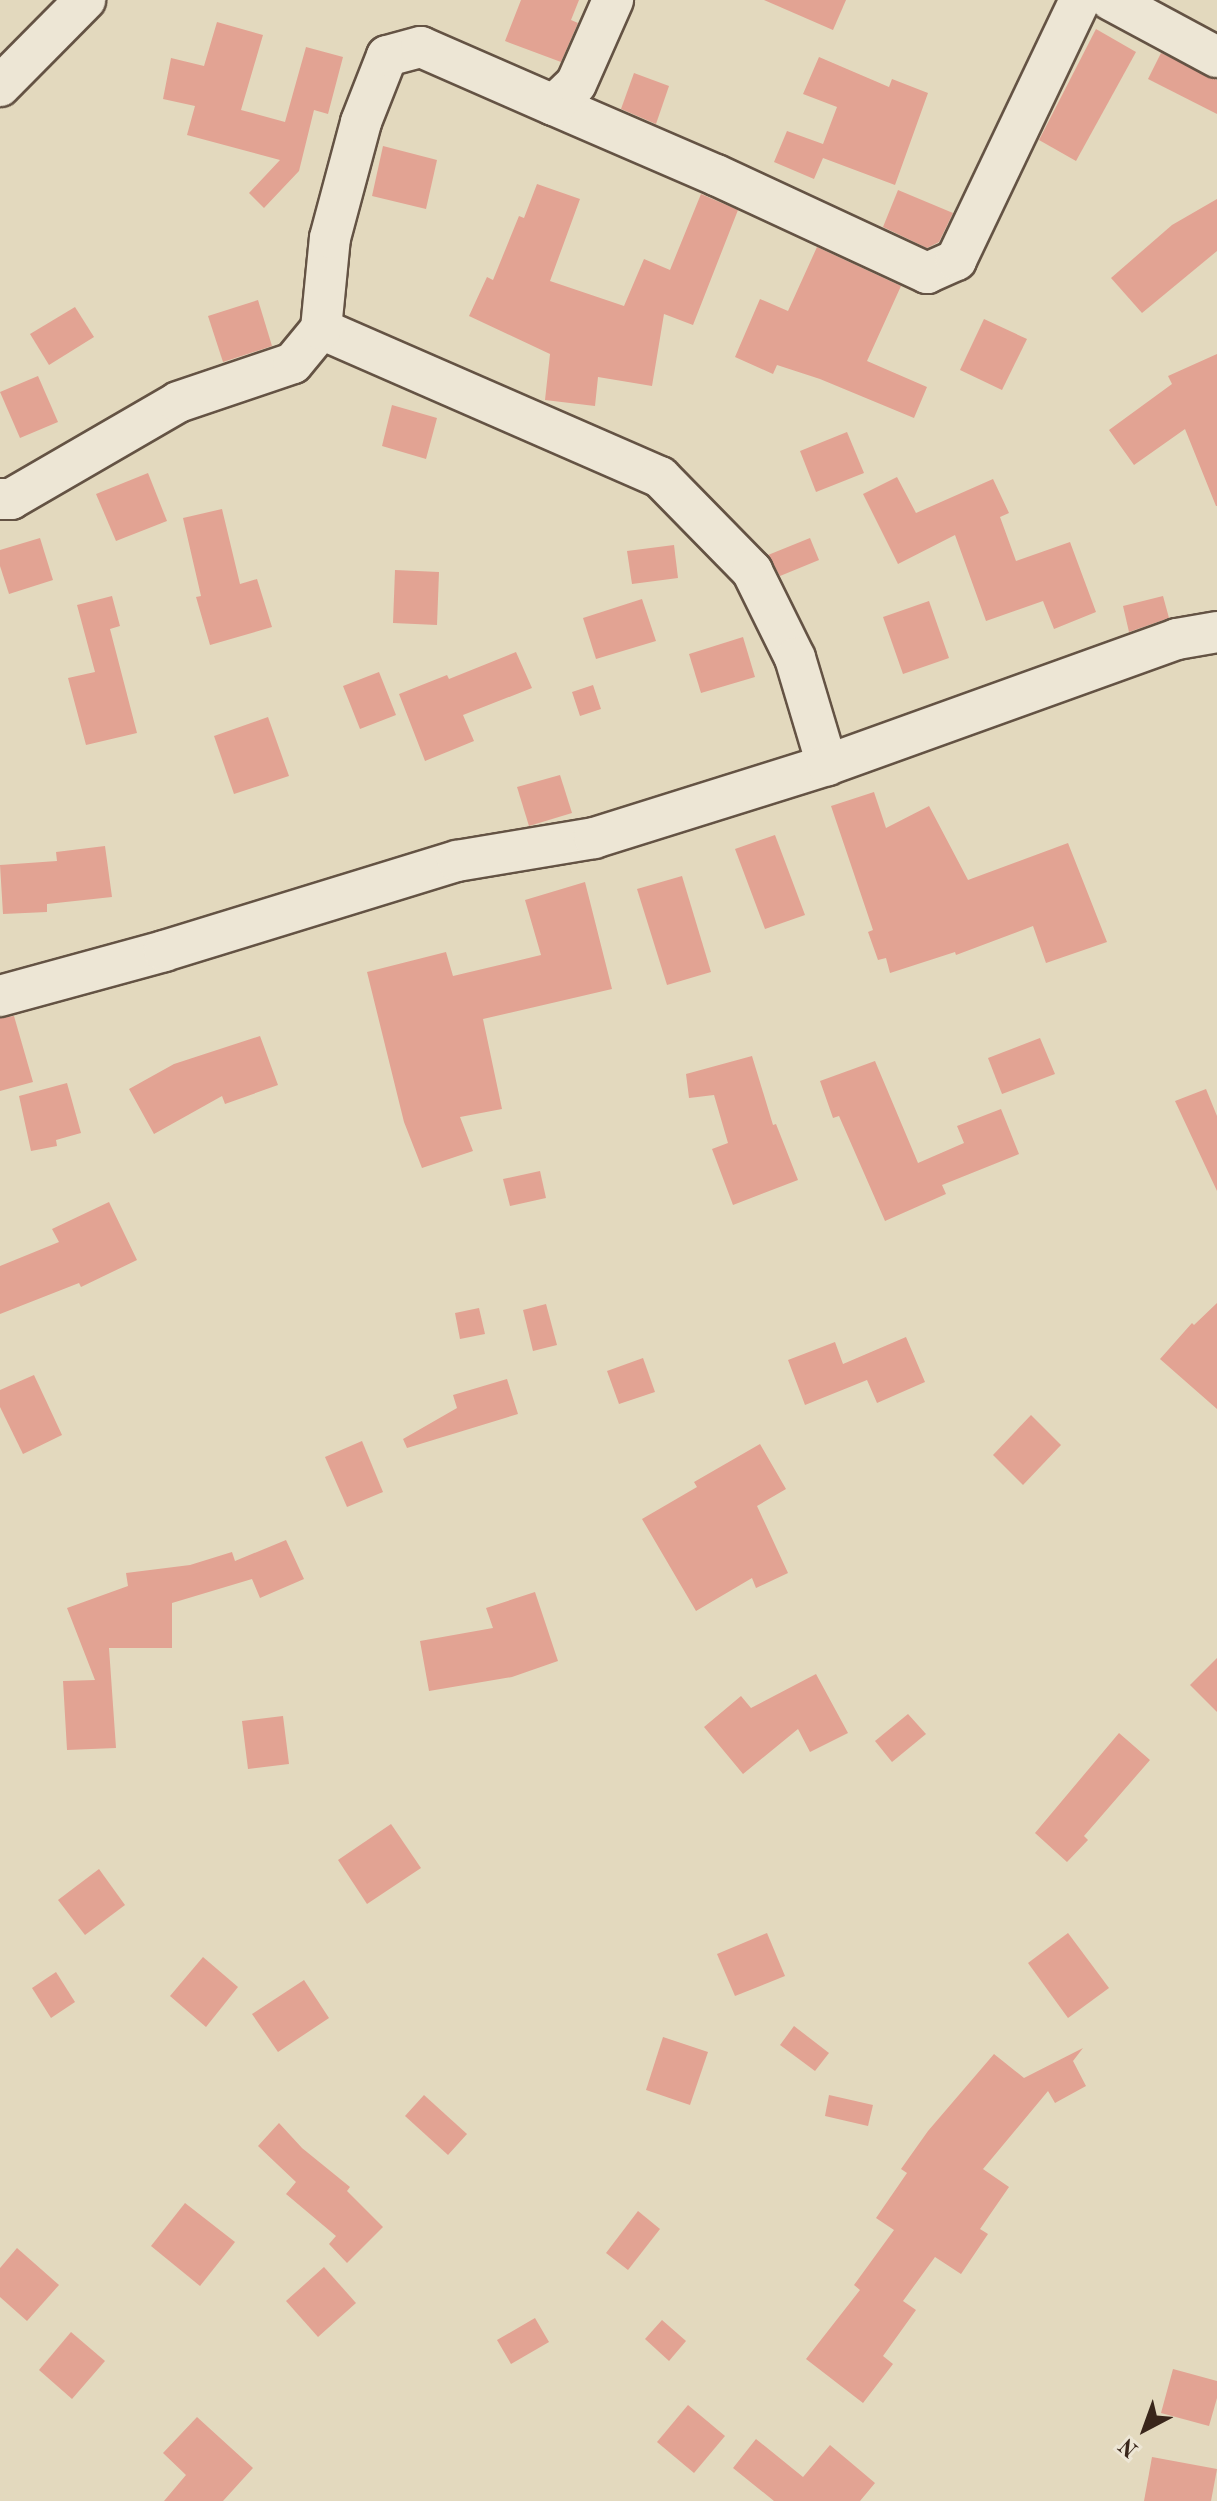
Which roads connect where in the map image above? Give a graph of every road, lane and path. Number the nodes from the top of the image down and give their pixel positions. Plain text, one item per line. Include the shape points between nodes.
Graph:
1 (85, 0) edge
2 (613, 0) edge
3 (1080, 0) edge
4 (1111, 0) edge
5 (1217, 57) edge
6 (0, 86) edge
7 (554, 105) junction
8 (321, 329) junction
9 (0, 499) edge
10 (1217, 632) edge
11 (827, 765) junction
12 (0, 996) edge

1 - 6 street
2 - 7 street via 576,84
3 - 7 street via 956,260 927,273
4 - 5 street
7 - 8 street via 421,47 387,56 361,122 330,238
8 - 9 street via 293,363 178,402 11,499
8 - 11 street via 660,477 752,571 795,658
10 - 11 street via 1177,639
11 - 12 street via 594,838 457,861

